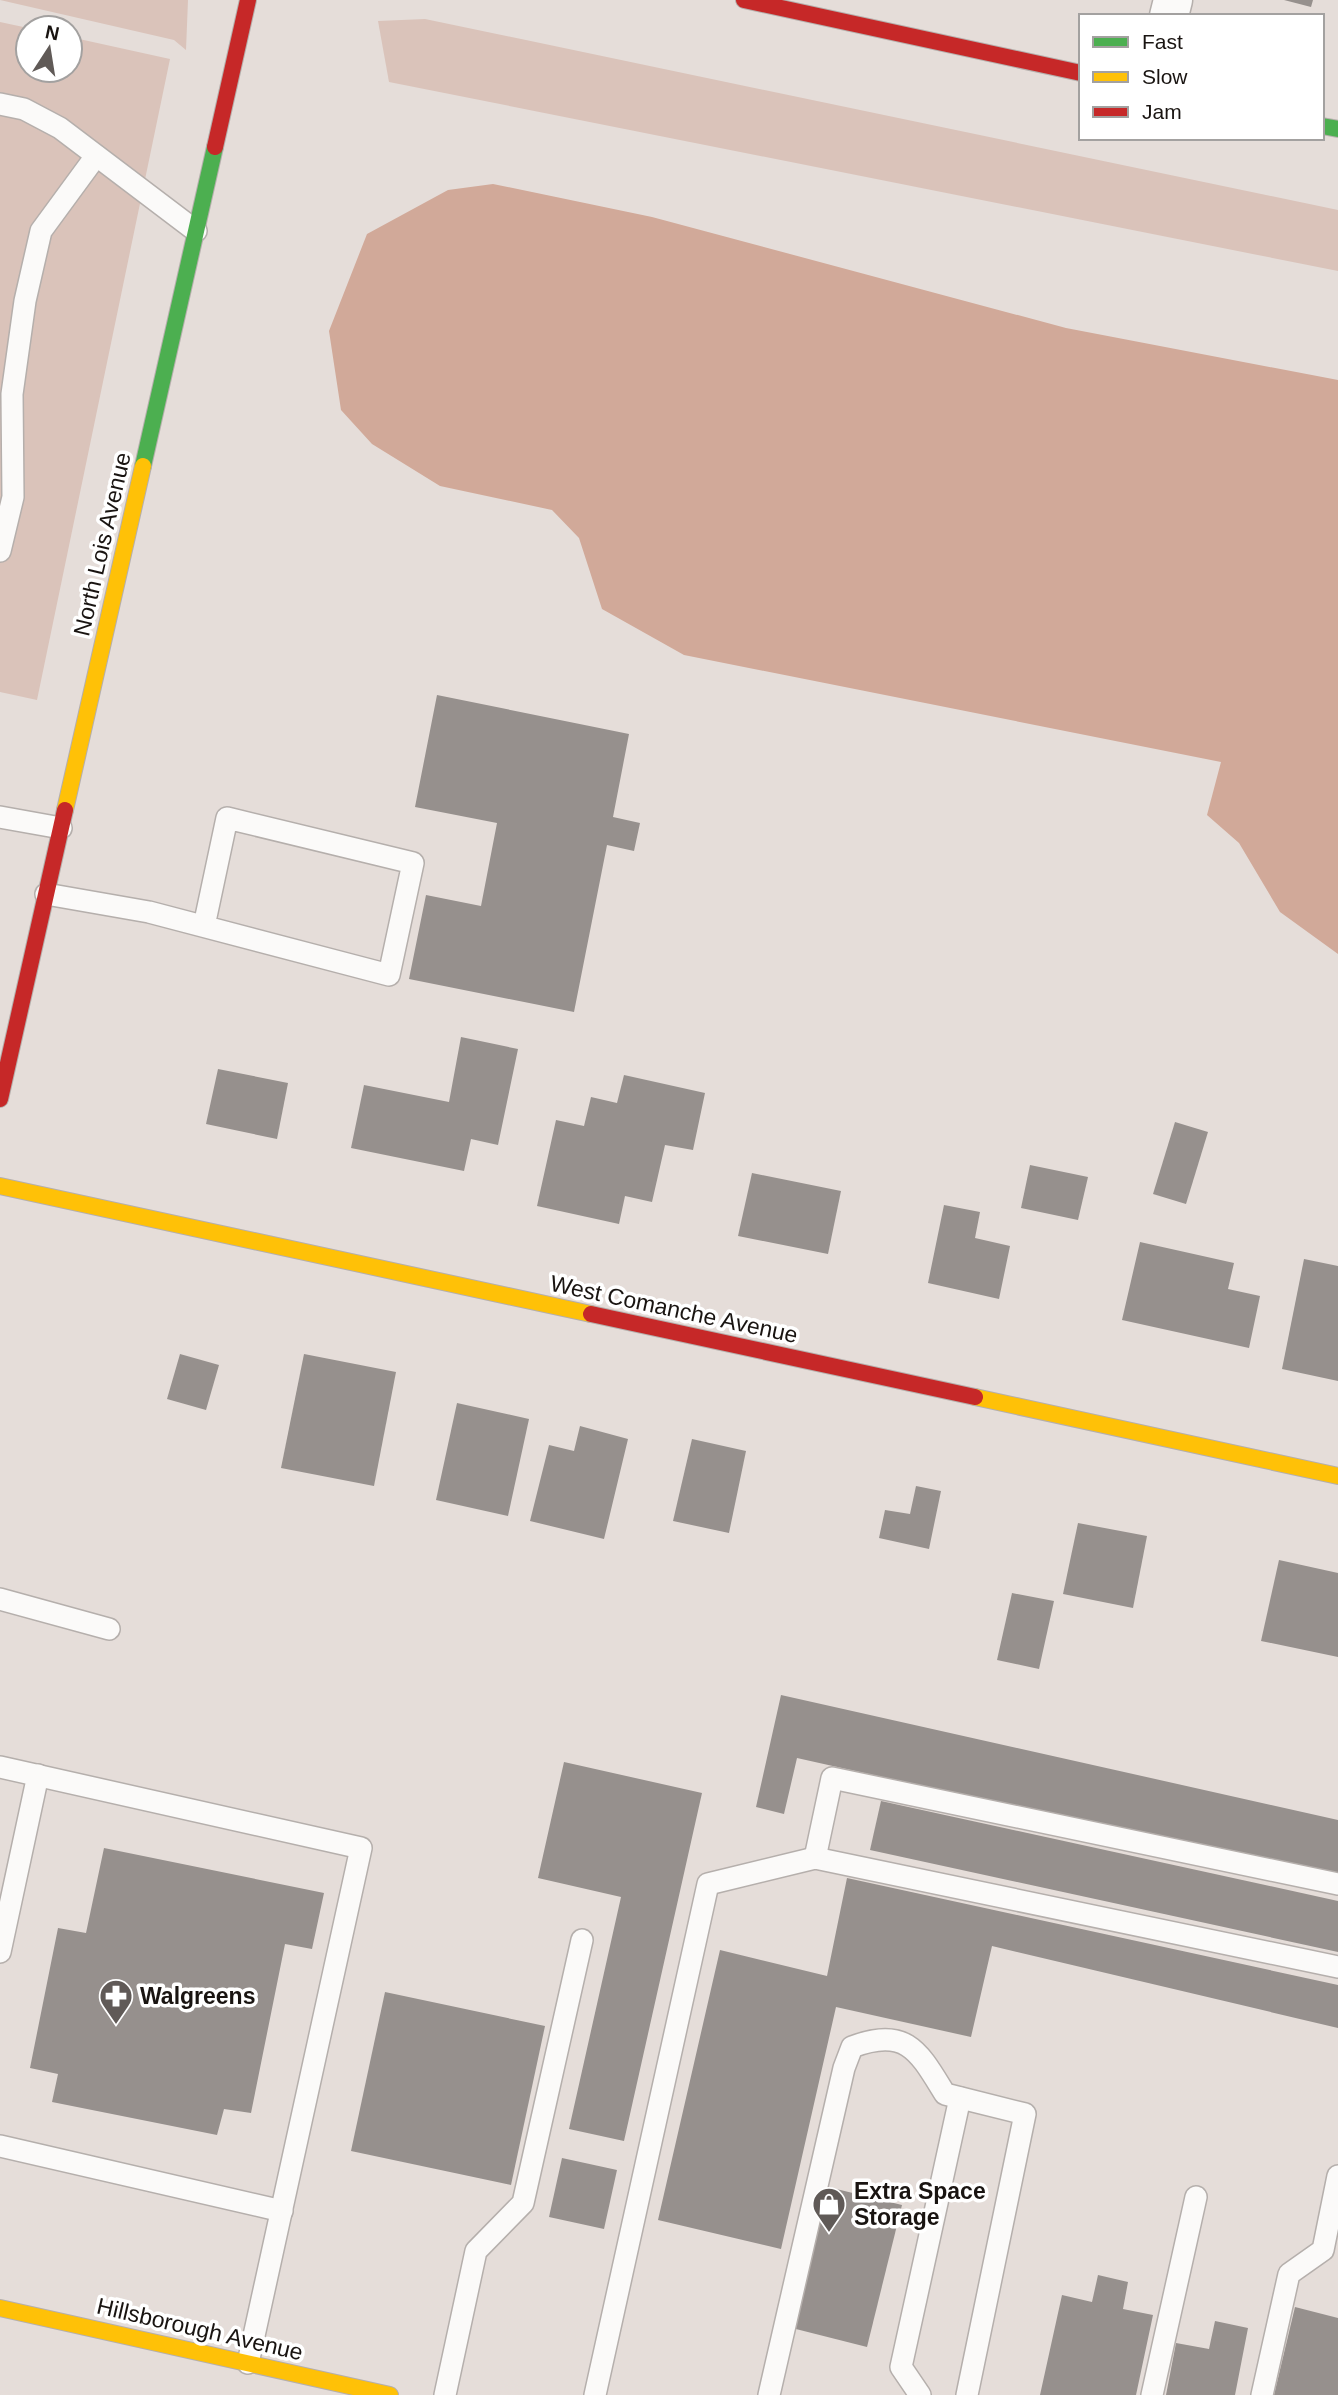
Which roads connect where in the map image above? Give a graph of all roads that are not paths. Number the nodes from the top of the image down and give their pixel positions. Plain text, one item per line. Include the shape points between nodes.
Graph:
1 (248, 0) edge
2 (744, 0) edge
3 (1079, 73) edge
4 (0, 104) edge
5 (96, 156) junction
6 (196, 231) junction
7 (6, 396) edge
8 (0, 551) edge
9 (0, 817) edge
10 (61, 828) junction
11 (47, 894) junction
12 (204, 926) junction
13 (0, 1099) edge
14 (0, 1186) edge
15 (1338, 1476) edge
16 (0, 1600) edge
17 (109, 1629) dead end
18 (0, 1767) edge
19 (38, 1775) junction
20 (815, 1858) junction
21 (1338, 1884) edge
22 (582, 1940) dead end
23 (0, 1952) edge
24 (1338, 1967) edge
25 (960, 2098) junction
26 (0, 2146) edge
27 (1338, 2176) edge
28 (1196, 2197) dead end
29 (282, 2211) junction
30 (0, 2308) edge
31 (248, 2363) junction
32 (390, 2395) edge
33 (445, 2395) edge
34 (595, 2395) edge
35 (769, 2395) edge
36 (920, 2395) edge
37 (967, 2395) edge
38 (1152, 2395) edge
39 (1262, 2395) edge

1 - 6 street, North Lois Avenue
2 - 3 street
4 - 5 lane via 24,109 60,128
5 - 6 lane
5 - 7 lane via 41,231
6 - 10 street, North Lois Avenue
7 - 8 lane via 13,496
9 - 10 lane
10 - 11 street, North Lois Avenue
11 - 12 lane
11 - 13 street, North Lois Avenue
12 - 12 lane via 389,975 413,863 227,818
14 - 15 street, West Comanche Avenue
16 - 17 lane
18 - 19 lane
19 - 23 lane
19 - 29 lane via 361,1848
20 - 21 lane via 832,1778
20 - 24 lane
20 - 34 lane via 708,1884
22 - 33 lane via 523,2203 476,2251
25 - 35 lane via 945,2094 921,2056 900,2041 873,2039 852,2047
25 - 36 lane via 901,2367
25 - 37 lane via 1025,2114
26 - 29 lane
27 - 39 lane via 1323,2250 1289,2273
28 - 38 lane
29 - 31 lane
30 - 31 street, Hillsborough Avenue
31 - 32 street, Hillsborough Avenue

